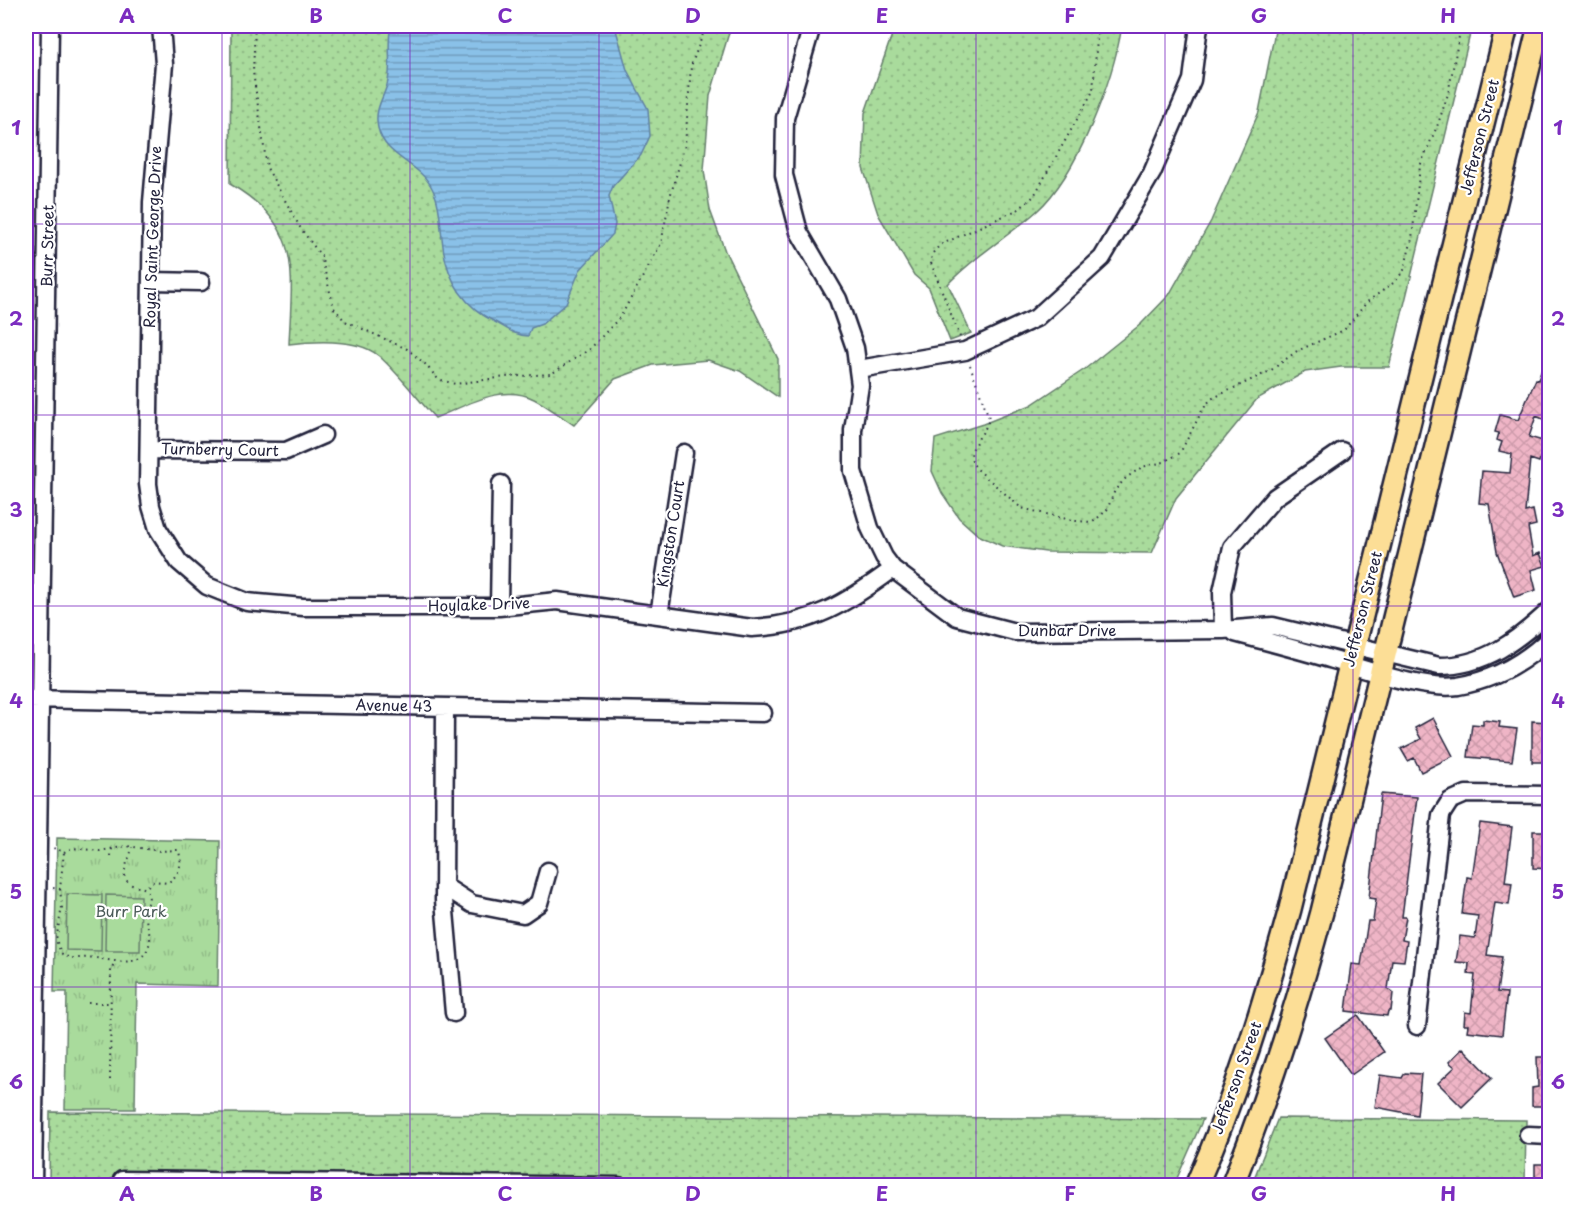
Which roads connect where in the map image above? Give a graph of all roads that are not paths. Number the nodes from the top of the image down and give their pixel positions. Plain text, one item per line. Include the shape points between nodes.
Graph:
1 (50, 26) edge
2 (161, 26) edge
3 (812, 26) edge
4 (1199, 26) edge
5 (1507, 26) edge
6 (1539, 26) edge
7 (151, 281) junction
8 (201, 282) dead end
9 (859, 369) junction
10 (323, 435) dead end
11 (149, 450) junction
12 (1342, 451) dead end
13 (684, 453) dead end
14 (501, 484) dead end
15 (894, 569) junction
16 (499, 607) junction
17 (1550, 610) edge
18 (658, 615) junction
19 (1223, 630) junction
20 (1550, 638) edge
21 (1367, 660) junction
22 (34, 699) edge
23 (445, 706) junction
24 (763, 712) dead end
25 (1550, 795) edge
26 (548, 871) dead end
27 (444, 886) junction
28 (454, 1013) dead end
29 (1417, 1026) dead end
30 (1528, 1135) dead end
31 (1550, 1136) edge
32 (122, 1180) dead end
33 (33, 1185) edge
34 (619, 1185) edge
35 (1196, 1185) edge
36 (1232, 1185) edge

1 - 22 street, Burr Street
2 - 7 street, Royal Saint George Drive via 164,64 152,202
3 - 9 street, Dunbar Drive via 785,118 784,175 799,232 837,299
4 - 9 street via 1192,80 1152,173 1102,258 1036,318 965,351
5 - 21 main road, Jefferson Street
6 - 21 main road, Jefferson Street
7 - 8 street
7 - 11 street, Royal Saint George Drive
9 - 15 street, Dunbar Drive via 853,471 870,528
10 - 11 street, Turnberry Court via 286,451
11 - 16 street, Hoylake Drive via 150,506 158,529 179,562 207,586 226,596 284,606
12 - 19 street via 1275,497 1232,547 1222,592
13 - 18 street, Kingston Court
14 - 16 street
15 - 18 street, Hoylake Drive via 838,607 790,624 753,628
15 - 19 street, Dunbar Drive via 957,617 1015,632
16 - 18 street, Hoylake Drive via 557,601
17 - 21 street via 1505,648 1454,666
19 - 21 street, Dunbar Drive via 1273,626
20 - 21 street via 1516,666 1456,686 1437,686
21 - 35 main road, Jefferson Street via 1266,995 1238,1080
21 - 36 main road, Jefferson Street via 1299,998
22 - 23 street, Avenue 43
22 - 33 street, Burr Street
23 - 24 street, Avenue 43
23 - 27 street
25 - 29 street via 1466,794 1450,801 1442,814
26 - 27 street via 539,903 523,914 472,904
27 - 28 street
30 - 31 street
32 - 34 street

